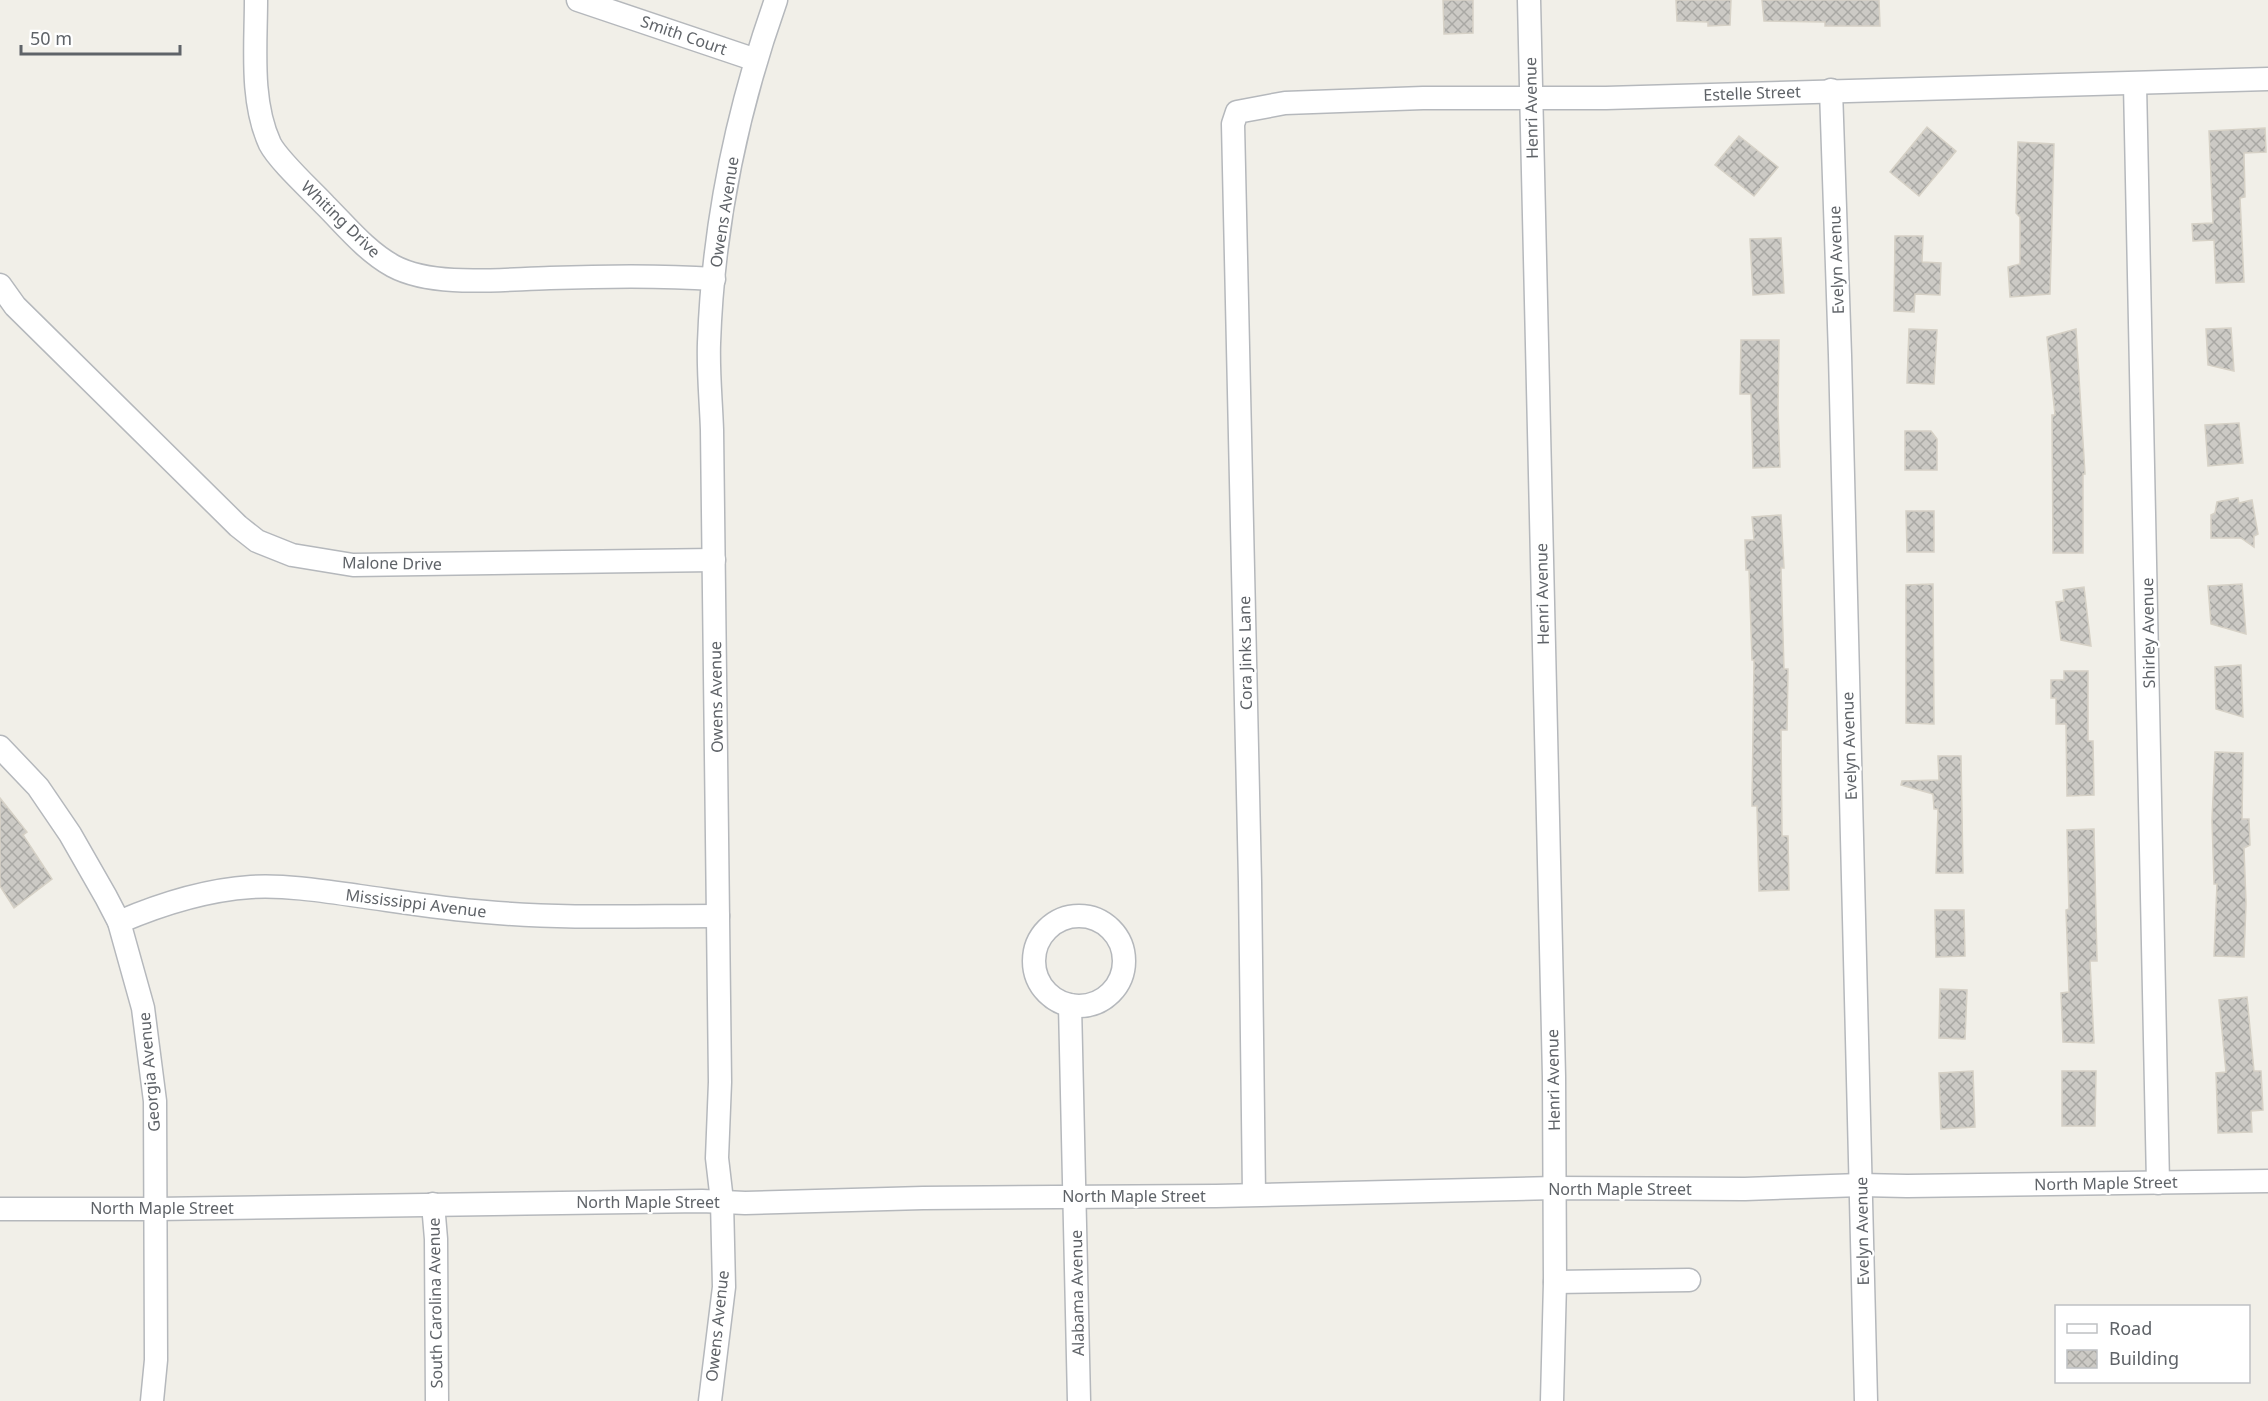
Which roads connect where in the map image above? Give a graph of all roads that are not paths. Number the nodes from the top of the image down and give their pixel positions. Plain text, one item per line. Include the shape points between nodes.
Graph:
1 (255, 0) edge
2 (578, 0) edge
3 (776, 0) edge
4 (1529, 0) edge
5 (756, 60) junction
6 (2268, 79) edge
7 (2135, 84) junction
8 (1831, 90) junction
9 (1531, 98) junction
10 (1237, 112) joint
11 (714, 279) junction
12 (0, 285) edge
13 (714, 560) junction
14 (0, 747) edge
15 (718, 916) junction
16 (119, 922) junction
17 (1070, 1005) dead end
18 (2268, 1181) edge
19 (2158, 1183) junction
20 (1861, 1185) junction
21 (1555, 1188) junction
22 (1254, 1194) junction
23 (1075, 1197) junction
24 (722, 1201) junction
25 (433, 1204) junction
26 (0, 1209) edge
27 (156, 1209) junction
28 (1689, 1280) dead end
29 (1555, 1282) junction
30 (152, 1401) edge
31 (437, 1401) edge
32 (710, 1401) edge
33 (1080, 1401) edge
34 (1552, 1401) edge
35 (1866, 1401) edge

1 - 11 street, Whiting Drive via 259,103 271,145 351,232 393,266 415,275 471,281 675,276
2 - 5 street, Smith Court
3 - 5 street, Owens Avenue
4 - 9 street, Henri Avenue
5 - 11 street, Owens Avenue via 724,196
6 - 7 street, Estelle Street
7 - 8 street, Estelle Street
7 - 19 street, Shirley Avenue
8 - 9 street, Estelle Street
8 - 20 street, Evelyn Avenue
9 - 10 street, Estelle Street via 1285,104
9 - 21 street, Henri Avenue
10 - 22 street, Cora Jinks Lane via 1233,124
11 - 13 street, Owens Avenue via 709,345
12 - 13 street, Malone Drive via 15,306 219,509 257,541 291,555 353,566
13 - 15 street, Owens Avenue
14 - 16 street, Georgia Avenue via 38,787 70,834
15 - 16 street, Mississippi Avenue via 541,917 445,909 315,890 250,887 196,895
15 - 24 street, Owens Avenue via 717,1158
16 - 27 street, Georgia Avenue via 143,1008 151,1056
17 - 23 street, Alabama Avenue
18 - 19 street, North Maple Street
19 - 20 street, North Maple Street
20 - 21 street, North Maple Street
20 - 35 street, Evelyn Avenue
21 - 22 street, North Maple Street
21 - 29 street, Henri Avenue
22 - 23 street, North Maple Street
23 - 24 street, North Maple Street
23 - 33 street, Alabama Avenue
24 - 25 street, North Maple Street
24 - 32 street, Owens Avenue via 724,1287
25 - 27 street, North Maple Street
25 - 31 street, South Carolina Avenue
26 - 27 street, North Maple Street
27 - 30 street, Georgia Avenue via 156,1360
28 - 29 street
29 - 34 street, Henri Avenue

